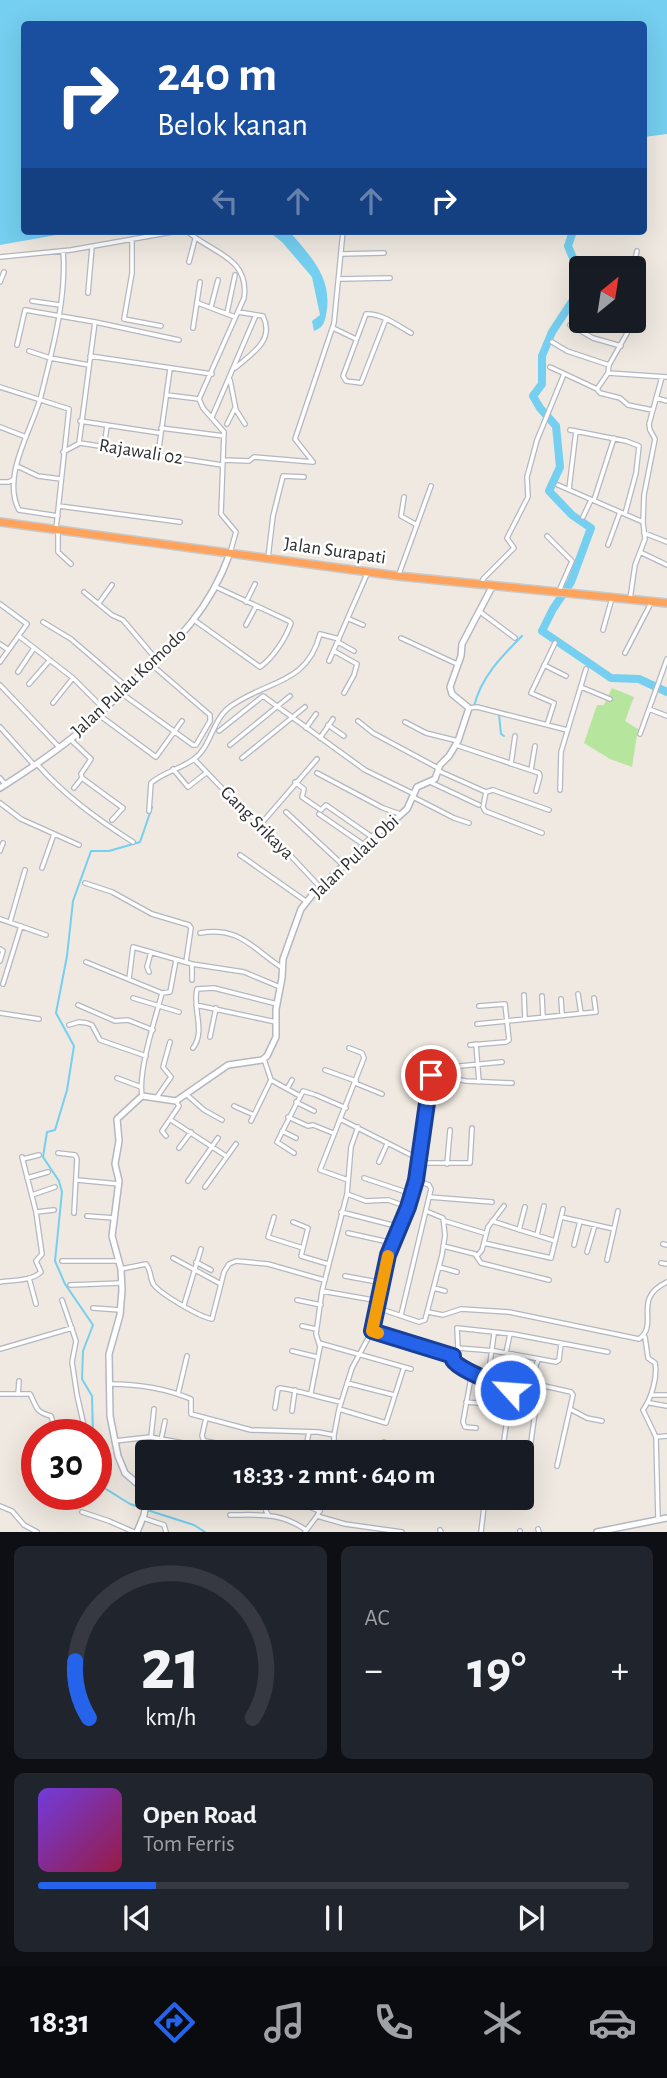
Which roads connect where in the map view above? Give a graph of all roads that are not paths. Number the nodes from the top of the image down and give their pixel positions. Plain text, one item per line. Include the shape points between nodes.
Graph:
1 (158, 235) edge
2 (191, 235) edge
3 (343, 235) edge
4 (195, 239) junction
5 (132, 240) junction
6 (92, 247) junction
7 (62, 251) junction
8 (637, 251) dead end
9 (384, 253) dead end
10 (341, 254) junction
11 (636, 256) edge
12 (0, 257) edge
13 (189, 262) dead end
14 (4, 272) dead end
15 (235, 275) dead end
16 (390, 278) dead end
17 (340, 279) junction
18 (218, 280) dead end
19 (0, 282) edge
20 (200, 282) dead end
21 (88, 293) dead end
22 (32, 301) dead end
23 (198, 303) junction
24 (60, 305) junction
25 (211, 307) junction
26 (238, 312) junction
27 (227, 313) junction
28 (256, 315) junction
29 (58, 316) junction
30 (236, 317) junction
31 (386, 319) junction
32 (95, 322) junction
33 (161, 326) dead end
34 (193, 328) dead end
35 (332, 328) junction
36 (411, 333) dead end
37 (584, 333) edge
38 (628, 333) edge
39 (356, 338) junction
40 (179, 340) dead end
41 (552, 342) dead end
42 (17, 345) dead end
43 (621, 346) junction
44 (29, 351) dead end
45 (89, 356) junction
46 (50, 358) junction
47 (89, 365) junction
48 (609, 365) junction
49 (550, 367) dead end
50 (170, 369) junction
51 (233, 370) junction
52 (608, 373) junction
53 (212, 374) junction
54 (564, 374) junction
55 (664, 377) edge
56 (230, 378) junction
57 (0, 387) edge
58 (597, 388) junction
59 (166, 395) junction
60 (656, 398) junction
61 (200, 399) junction
62 (40, 400) junction
63 (667, 401) edge
64 (235, 406) junction
65 (652, 410) junction
66 (212, 417) junction
67 (80, 421) junction
68 (227, 424) dead end
69 (245, 424) dead end
70 (107, 426) junction
71 (0, 427) edge
72 (570, 430) dead end
73 (161, 431) junction
74 (576, 431) junction
75 (224, 436) junction
76 (26, 437) junction
77 (614, 438) junction
78 (79, 443) junction
79 (104, 447) junction
80 (63, 452) junction
81 (158, 455) junction
82 (223, 463) junction
83 (17, 466) junction
84 (304, 477) dead end
85 (14, 479) junction
86 (62, 479) junction
87 (0, 482) edge
88 (558, 485) dead end
89 (431, 486) dead end
90 (569, 489) junction
91 (404, 497) dead end
92 (593, 500) junction
93 (59, 506) junction
94 (623, 513) junction
95 (58, 516) junction
96 (583, 517) dead end
97 (0, 522) edge
98 (180, 522) dead end
99 (643, 522) junction
100 (416, 525) junction
101 (57, 529) junction
102 (644, 533) junction
103 (547, 537) dead end
104 (667, 542) edge
105 (608, 545) dead end
106 (640, 552) junction
107 (230, 553) junction
108 (268, 558) junction
109 (71, 564) dead end
110 (667, 565) edge
111 (368, 572) junction
112 (398, 576) junction
113 (255, 584) dead end
114 (112, 585) dead end
115 (216, 586) junction
116 (482, 586) junction
117 (492, 587) junction
118 (84, 592) dead end
119 (560, 593) junction
120 (612, 598) junction
121 (630, 599) junction
122 (652, 601) junction
123 (246, 602) junction
124 (667, 603) edge
125 (0, 604) edge
126 (98, 604) junction
127 (256, 606) junction
128 (479, 611) junction
129 (349, 619) junction
130 (194, 620) junction
131 (43, 622) dead end
132 (246, 625) dead end
133 (363, 625) dead end
134 (603, 630) dead end
135 (20, 637) junction
136 (401, 638) dead end
137 (515, 638) dead end
138 (338, 641) junction
139 (555, 643) dead end
140 (0, 644) edge
141 (34, 648) junction
142 (7, 649) junction
143 (334, 651) junction
144 (355, 651) dead end
145 (625, 653) dead end
146 (667, 659) edge
147 (50, 660) junction
148 (0, 662) edge
149 (155, 662) junction
150 (329, 662) dead end
151 (457, 664) junction
152 (544, 665) junction
153 (586, 669) dead end
154 (18, 672) dead end
155 (566, 676) dead end
156 (73, 678) junction
157 (29, 684) dead end
158 (0, 685) edge
159 (127, 687) junction
160 (581, 687) junction
161 (121, 692) junction
162 (344, 693) dead end
163 (290, 696) dead end
164 (610, 699) dead end
165 (53, 704) dead end
166 (277, 706) junction
167 (304, 707) dead end
168 (472, 707) junction
169 (649, 709) junction
170 (102, 712) junction
171 (316, 714) dead end
172 (667, 716) edge
173 (292, 717) junction
174 (333, 719) dead end
175 (182, 721) dead end
176 (358, 721) dead end
177 (405, 722) dead end
178 (328, 725) junction
179 (547, 725) junction
180 (0, 727) edge
181 (306, 728) junction
182 (567, 730) junction
183 (219, 731) dead end
184 (176, 732) junction
185 (640, 734) dead end
186 (344, 736) dead end
187 (515, 736) dead end
188 (320, 738) junction
189 (70, 739) junction
190 (457, 743) junction
191 (230, 745) dead end
192 (535, 746) dead end
193 (59, 747) junction
194 (242, 758) dead end
195 (194, 759) junction
196 (317, 759) dead end
197 (35, 764) junction
198 (511, 764) junction
199 (173, 769) junction
200 (439, 770) junction
201 (531, 770) junction
202 (206, 773) junction
203 (317, 773) dead end
204 (0, 778) edge
205 (82, 778) junction
206 (295, 782) junction
207 (430, 782) junction
208 (3, 786) edge
209 (74, 788) dead end
210 (560, 790) dead end
211 (536, 791) dead end
212 (486, 792) junction
213 (413, 795) junction
214 (0, 803) edge
215 (478, 805) dead end
216 (549, 810) dead end
217 (149, 811) dead end
218 (286, 812) dead end
219 (319, 814) dead end
220 (401, 815) junction
221 (112, 820) dead end
222 (469, 823) dead end
223 (261, 824) junction
224 (542, 833) dead end
225 (55, 834) junction
226 (372, 837) junction
227 (132, 842) dead end
228 (3, 844) dead end
229 (79, 845) dead end
230 (364, 845) junction
231 (0, 850) edge
232 (240, 855) dead end
233 (344, 866) junction
234 (42, 868) dead end
235 (25, 870) dead end
236 (85, 883) dead end
237 (320, 888) junction
238 (307, 902) junction
239 (1, 919) edge
240 (10, 922) junction
241 (0, 926) edge
242 (21, 926) junction
243 (200, 933) dead end
244 (46, 936) dead end
245 (0, 948) edge
246 (150, 952) junction
247 (176, 960) junction
248 (0, 961) edge
249 (86, 962) dead end
250 (186, 962) junction
251 (192, 964) junction
252 (283, 968) junction
253 (149, 972) dead end
254 (129, 979) junction
255 (192, 980) dead end
256 (3, 984) dead end
257 (281, 988) junction
258 (162, 993) junction
259 (579, 994) dead end
260 (524, 995) dead end
261 (542, 996) dead end
262 (594, 998) dead end
263 (133, 999) dead end
264 (561, 999) dead end
265 (277, 1004) junction
266 (78, 1005) dead end
267 (196, 1005) junction
268 (479, 1006) dead end
269 (159, 1007) junction
270 (216, 1008) junction
271 (179, 1012) dead end
272 (0, 1013) edge
273 (581, 1013) junction
274 (562, 1015) junction
275 (543, 1017) junction
276 (525, 1018) junction
277 (38, 1019) dead end
278 (507, 1020) junction
279 (276, 1022) junction
280 (477, 1024) dead end
281 (69, 1025) dead end
282 (153, 1030) junction
283 (210, 1037) dead end
284 (170, 1042) dead end
285 (476, 1044) junction
286 (470, 1045) dead end
287 (193, 1048) dead end
288 (349, 1048) dead end
289 (146, 1056) junction
290 (264, 1059) junction
291 (502, 1062) dead end
292 (478, 1064) junction
293 (460, 1066) dead end
294 (325, 1069) dead end
295 (117, 1078) dead end
296 (271, 1080) junction
297 (292, 1080) dead end
298 (355, 1082) junction
299 (479, 1082) junction
300 (512, 1083) dead end
301 (141, 1087) junction
302 (287, 1089) junction
303 (186, 1094) junction
304 (382, 1094) dead end
305 (142, 1096) junction
306 (300, 1097) junction
307 (156, 1099) junction
308 (176, 1101) junction
309 (296, 1102) junction
310 (234, 1106) dead end
311 (346, 1108) junction
312 (314, 1111) dead end
313 (254, 1115) junction
314 (288, 1117) junction
315 (340, 1119) junction
316 (171, 1120) junction
317 (222, 1120) dead end
318 (251, 1121) dead end
319 (358, 1127) junction
320 (472, 1128) dead end
321 (450, 1130) dead end
322 (282, 1131) junction
323 (191, 1132) junction
324 (333, 1133) junction
325 (166, 1136) dead end
326 (218, 1138) dead end
327 (296, 1138) dead end
328 (236, 1144) dead end
329 (387, 1144) junction
330 (212, 1146) junction
331 (179, 1148) dead end
332 (58, 1153) dead end
333 (294, 1153) dead end
334 (39, 1155) dead end
335 (226, 1156) junction
336 (419, 1161) junction
337 (379, 1162) dead end
338 (447, 1164) junction
339 (48, 1172) dead end
340 (27, 1178) junction
341 (364, 1178) dead end
342 (77, 1180) junction
343 (348, 1180) junction
344 (416, 1180) junction
345 (188, 1181) dead end
346 (119, 1184) junction
347 (54, 1187) dead end
348 (205, 1187) dead end
349 (347, 1194) junction
350 (412, 1194) junction
351 (32, 1195) junction
352 (429, 1197) junction
353 (492, 1202) dead end
354 (504, 1206) dead end
355 (544, 1206) dead end
356 (408, 1207) junction
357 (525, 1207) dead end
358 (563, 1209) dead end
359 (54, 1210) dead end
360 (426, 1211) junction
361 (618, 1211) dead end
362 (36, 1212) junction
363 (341, 1212) junction
364 (74, 1213) dead end
365 (87, 1216) dead end
366 (274, 1217) dead end
367 (561, 1217) junction
368 (115, 1218) junction
369 (445, 1221) junction
370 (580, 1221) junction
371 (293, 1222) dead end
372 (492, 1222) junction
373 (595, 1225) junction
374 (400, 1227) junction
375 (614, 1229) junction
376 (519, 1230) junction
377 (348, 1233) dead end
378 (485, 1233) junction
379 (537, 1235) junction
380 (555, 1241) junction
381 (484, 1242) junction
382 (393, 1243) junction
383 (574, 1245) dead end
384 (443, 1246) junction
385 (303, 1248) junction
386 (201, 1249) dead end
387 (587, 1252) dead end
388 (477, 1256) junction
389 (173, 1258) dead end
390 (607, 1260) dead end
391 (62, 1261) dead end
392 (118, 1261) junction
393 (197, 1262) junction
394 (660, 1263) dead end
395 (328, 1264) junction
396 (667, 1264) edge
397 (439, 1268) junction
398 (121, 1269) junction
399 (194, 1269) junction
400 (211, 1270) dead end
401 (457, 1272) dead end
402 (345, 1276) dead end
403 (29, 1278) junction
404 (324, 1280) junction
405 (549, 1280) dead end
406 (0, 1282) edge
407 (667, 1282) edge
408 (122, 1283) junction
409 (383, 1283) junction
410 (220, 1284) junction
411 (70, 1285) dead end
412 (434, 1289) junction
413 (322, 1291) junction
414 (445, 1291) dead end
415 (62, 1300) dead end
416 (297, 1300) dead end
417 (380, 1301) junction
418 (36, 1304) dead end
419 (184, 1305) junction
420 (321, 1305) junction
421 (93, 1308) dead end
422 (378, 1308) junction
423 (120, 1310) junction
424 (428, 1312) junction
425 (401, 1315) junction
426 (302, 1326) dead end
427 (72, 1328) junction
428 (316, 1329) junction
429 (372, 1331) junction
430 (494, 1334) junction
431 (510, 1334) junction
432 (645, 1334) junction
433 (319, 1343) junction
434 (561, 1344) junction
435 (458, 1348) junction
436 (0, 1349) edge
437 (292, 1351) dead end
438 (492, 1351) junction
439 (608, 1352) dead end
440 (506, 1353) junction
441 (360, 1354) junction
442 (513, 1354) junction
443 (187, 1356) dead end
444 (453, 1356) junction
445 (318, 1357) junction
446 (538, 1360) junction
447 (404, 1367) junction
448 (411, 1369) dead end
449 (489, 1370) junction
450 (472, 1372) junction
451 (510, 1374) junction
452 (532, 1375) junction
453 (482, 1377) junction
454 (19, 1381) dead end
455 (347, 1383) junction
456 (110, 1384) junction
457 (540, 1385) junction
458 (295, 1390) junction
459 (311, 1393) junction
460 (0, 1394) edge
461 (18, 1394) junction
462 (178, 1394) junction
463 (394, 1395) junction
464 (651, 1395) junction
465 (667, 1395) edge
466 (341, 1402) junction
467 (466, 1402) junction
468 (649, 1402) junction
469 (510, 1406) junction
470 (667, 1406) edge
471 (275, 1408) dead end
472 (154, 1409) dead end
473 (339, 1409) junction
474 (570, 1409) junction
475 (292, 1411) dead end
476 (206, 1418) junction
477 (52, 1419) edge
478 (83, 1419) edge
479 (165, 1421) dead end
480 (602, 1421) dead end
481 (476, 1427) dead end
482 (309, 1432) junction
483 (334, 1435) junction
484 (667, 1436) edge
485 (151, 1437) junction
486 (656, 1437) junction
487 (162, 1440) joint
488 (202, 1440) edge
489 (307, 1440) edge
490 (334, 1440) edge
491 (504, 1440) dead end
492 (532, 1440) edge
493 (115, 1441) junction
494 (557, 1466) dead end
495 (135, 1482) edge
496 (0, 1506) edge
497 (145, 1510) edge
498 (265, 1510) edge
499 (484, 1510) edge
500 (320, 1511) edge
501 (82, 1512) dead end
502 (230, 1515) dead end
503 (144, 1516) junction
504 (269, 1516) junction
505 (317, 1516) junction
506 (667, 1518) edge
507 (658, 1519) junction
508 (347, 1524) junction
509 (306, 1531) edge
510 (37, 1532) edge
511 (136, 1532) edge
512 (166, 1532) edge
513 (347, 1532) edge
514 (402, 1532) edge
515 (481, 1532) edge
516 (597, 1532) edge

1 - 5 street
2 - 4 street
3 - 10 street
4 - 13 street
4 - 26 street via 231,260 242,272 246,288
5 - 6 street
5 - 33 street via 125,320
6 - 7 street
6 - 21 street
7 - 12 street
7 - 24 street
8 - 11 street
9 - 10 street
10 - 17 street
14 - 19 street
15 - 27 street
16 - 17 street
17 - 35 street
18 - 25 street
20 - 23 street
22 - 24 street
23 - 25 street
23 - 34 street
24 - 29 street
25 - 27 street
26 - 28 street
26 - 30 street
27 - 30 street
28 - 51 street
28 - 51 street via 263,316 267,335
29 - 32 street
29 - 42 street via 24,311
29 - 46 street
30 - 53 street
31 - 36 street
31 - 39 street via 366,314
31 - 39 street via 359,385 343,377
32 - 40 street
32 - 45 street
35 - 39 street
35 - 82 street, Rajawali 02 via 295,439 313,462 254,457
37 - 43 street
38 - 43 street
41 - 48 street
43 - 48 street
44 - 46 street
45 - 47 street
45 - 50 street
46 - 47 street
46 - 62 street
47 - 67 street
48 - 52 street
49 - 54 street
50 - 53 street
50 - 59 street
51 - 56 street
52 - 55 street
52 - 58 street
53 - 61 street
54 - 58 street
54 - 116 street via 543,421 527,477 528,497 507,538 514,548
55 - 60 street
56 - 64 street
56 - 66 street
57 - 62 street
58 - 65 street via 628,405
59 - 61 street
59 - 73 street
60 - 63 street
60 - 65 street
61 - 66 street
62 - 76 street
62 - 80 street via 69,409
64 - 68 street
64 - 69 street
65 - 99 street via 649,427 655,439
66 - 75 street
67 - 70 street
67 - 78 street
70 - 73 street
70 - 79 street
71 - 76 street
72 - 74 street
73 - 75 street
73 - 81 street
74 - 77 street
74 - 90 street
75 - 82 street
76 - 83 street
77 - 92 street
77 - 94 street via 639,447
78 - 79 street, Rajawali 02
78 - 80 street, Rajawali 02
79 - 81 street, Rajawali 02
80 - 86 street
81 - 82 street, Rajawali 02
82 - 107 street via 221,514 237,535
83 - 85 street
83 - 86 street via 38,476
84 - 108 street via 283,477
85 - 87 street
85 - 95 street via 16,509
86 - 93 street
88 - 90 street
89 - 100 street
90 - 92 street
91 - 100 street via 401,516
92 - 94 street
92 - 96 street
93 - 95 street
93 - 98 street
94 - 99 street
94 - 105 street
95 - 101 street
97 - 101 highway, Jalan Surapati
99 - 102 street
100 - 112 street
101 - 107 highway, Jalan Surapati
101 - 109 street via 58,552
102 - 104 street
102 - 106 street
103 - 119 street via 572,561
106 - 110 street
106 - 121 street
107 - 108 highway, Jalan Surapati
107 - 115 street, Jalan Pulau Komodo
108 - 111 highway, Jalan Surapati
111 - 112 highway, Jalan Surapati
111 - 129 street
112 - 116 highway, Jalan Surapati
113 - 123 street
114 - 126 street
115 - 123 street
115 - 130 street, Jalan Pulau Komodo
116 - 117 highway, Jalan Surapati
117 - 119 highway, Jalan Surapati
117 - 128 street
118 - 126 street
119 - 120 highway, Jalan Surapati
120 - 121 highway, Jalan Surapati
120 - 134 street
121 - 122 highway, Jalan Surapati
122 - 124 highway, Jalan Surapati
122 - 145 street
123 - 127 street
125 - 135 street via 27,622
126 - 149 street via 123,620
127 - 130 street via 291,623 260,667
127 - 132 street
128 - 137 street
128 - 151 street
129 - 133 street
129 - 138 street
130 - 149 street, Jalan Pulau Komodo
131 - 159 street via 71,639
135 - 141 street
135 - 142 street
136 - 151 street
138 - 143 street
138 - 144 street
138 - 195 street via 320,634 312,656 298,672 223,712
139 - 152 street
140 - 142 street
141 - 147 street
141 - 154 street
142 - 148 street
143 - 150 street
143 - 162 street via 357,664
146 - 169 street
147 - 156 street
147 - 157 street
149 - 159 street, Jalan Pulau Komodo
149 - 184 street via 211,717 196,745
151 - 168 street via 450,691
152 - 155 street
152 - 179 street via 531,693 554,703
153 - 160 street
156 - 165 street
156 - 170 street
158 - 193 street
159 - 161 street, Jalan Pulau Komodo
160 - 164 street
160 - 182 street
161 - 170 street, Jalan Pulau Komodo
161 - 184 street
163 - 166 street
166 - 173 street
166 - 183 street via 262,696
166 - 191 street
167 - 173 street
168 - 179 street
168 - 190 street, Jalan Pulau Obi
169 - 172 street
169 - 185 street
170 - 184 street via 155,756
170 - 189 street, Jalan Pulau Komodo
171 - 181 street
173 - 181 street
173 - 194 street
174 - 178 street
175 - 184 street
176 - 200 street
177 - 190 street
178 - 186 street
178 - 188 street
179 - 182 street
180 - 197 street
181 - 188 street
182 - 210 street
187 - 198 street
188 - 213 street via 365,770
189 - 193 street, Jalan Pulau Komodo
189 - 205 street via 91,759
190 - 198 street
190 - 200 street, Jalan Pulau Obi
192 - 201 street
193 - 197 street, Jalan Pulau Komodo
195 - 199 street
195 - 202 street, Gang Srikaya
196 - 206 street
197 - 208 street, Jalan Pulau Komodo
197 - 227 street via 75,802
198 - 201 street
199 - 202 street via 188,786
199 - 217 street via 151,783
200 - 207 street, Jalan Pulau Obi
200 - 212 street
201 - 211 street via 540,775
202 - 223 street, Gang Srikaya
203 - 220 street
204 - 208 street
205 - 209 street
205 - 221 street via 122,808
206 - 223 street
206 - 226 street via 304,789 302,797 321,810 326,805
207 - 213 street, Jalan Pulau Obi via 418,786
207 - 215 street
212 - 216 street via 493,790
212 - 224 street via 485,811
213 - 220 street, Jalan Pulau Obi
213 - 222 street
214 - 225 street via 21,819
218 - 233 street
219 - 230 street
220 - 226 street, Jalan Pulau Obi
223 - 237 street, Gang Srikaya
225 - 229 street
225 - 234 street
226 - 230 street, Jalan Pulau Obi
228 - 231 street
230 - 233 street, Jalan Pulau Obi
232 - 238 street
233 - 237 street, Jalan Pulau Obi
235 - 240 street
236 - 250 street via 152,914 189,925
237 - 238 street, Jalan Pulau Obi
238 - 252 street, Jalan Pulau Obi via 291,932
239 - 240 street
239 - 241 street
240 - 242 street
242 - 244 street
242 - 256 street
243 - 252 street via 218,930 242,938
245 - 248 street
246 - 247 street
246 - 253 street
246 - 254 street via 132,947
247 - 250 street
247 - 258 street via 170,992
249 - 254 street
250 - 251 street
251 - 255 street
251 - 257 street via 244,972
252 - 257 street, Jalan Pulau Obi
254 - 258 street
257 - 265 street, Jalan Pulau Obi
258 - 269 street
259 - 273 street
260 - 276 street
261 - 275 street
262 - 273 street via 596,1012
263 - 269 street
264 - 274 street
265 - 267 street via 209,988 197,989
265 - 279 street, Jalan Pulau Obi
266 - 282 street
267 - 270 street
267 - 287 street via 198,1039
268 - 278 street via 505,1003
269 - 271 street
269 - 282 street
270 - 279 street
270 - 283 street
272 - 277 street
273 - 274 street
274 - 275 street
275 - 276 street
276 - 278 street
278 - 280 street
278 - 285 street via 507,1041
279 - 290 street, Jalan Pulau Obi via 276,1037
281 - 289 street via 88,1023 98,1039
282 - 289 street
284 - 307 street via 163,1068 171,1077
285 - 286 street
285 - 292 street
288 - 298 street via 364,1056
289 - 301 street
290 - 296 street
290 - 303 street via 228,1066
291 - 292 street
292 - 293 street
292 - 299 street
294 - 298 street
295 - 301 street
296 - 302 street
296 - 313 street
297 - 302 street
298 - 304 street
298 - 311 street
299 - 300 street
299 - 336 street via 436,1074 430,1077
301 - 305 street
302 - 306 street
303 - 308 street
303 - 317 street
305 - 307 street
305 - 346 street via 117,1118
306 - 309 street
306 - 311 street via 304,1090
307 - 308 street
308 - 316 street via 180,1106
309 - 312 street
309 - 314 street
310 - 313 street
311 - 315 street
313 - 318 street
314 - 322 street
314 - 324 street
315 - 319 street
315 - 324 street
316 - 323 street
316 - 325 street via 162,1131
319 - 329 street
319 - 343 street
320 - 338 street via 470,1163
321 - 338 street
322 - 327 street
322 - 333 street via 277,1144
323 - 330 street
323 - 331 street
324 - 343 street via 320,1170
326 - 330 street
328 - 335 street
329 - 336 street
329 - 337 street
330 - 335 street
330 - 345 street
332 - 342 street via 76,1157
334 - 340 street via 22,1158
335 - 348 street
336 - 338 street
336 - 344 street
339 - 340 street
340 - 351 street
341 - 350 street
342 - 346 street
342 - 364 street
343 - 349 street
344 - 350 street
344 - 352 street via 430,1186
346 - 368 street
347 - 351 street
349 - 356 street
349 - 363 street
350 - 356 street
351 - 362 street
352 - 353 street
352 - 360 street
354 - 372 street
355 - 379 street
356 - 374 street
357 - 376 street
358 - 367 street
359 - 362 street
360 - 369 street
360 - 425 street
361 - 375 street
362 - 403 street via 41,1256 36,1261 41,1272
363 - 374 street
363 - 395 street
365 - 368 street
366 - 385 street via 268,1237
367 - 370 street
367 - 380 street
368 - 392 street via 112,1241
369 - 378 street
369 - 384 street
370 - 373 street
370 - 383 street
371 - 385 street via 308,1228
372 - 376 street
372 - 378 street
373 - 375 street
373 - 387 street
374 - 382 street
375 - 390 street
376 - 379 street
377 - 382 street
378 - 381 street
379 - 380 street
380 - 381 street via 551,1258
381 - 388 street
382 - 409 street
384 - 388 street
384 - 397 street
385 - 395 street via 302,1256
386 - 393 street
388 - 405 street via 481,1263
389 - 399 street
391 - 392 street
392 - 398 street
393 - 399 street
393 - 400 street
394 - 396 street
395 - 404 street
397 - 401 street
397 - 412 street
398 - 408 street
398 - 419 street via 146,1264 154,1285
399 - 410 street
399 - 419 street
402 - 409 street
403 - 406 street
403 - 418 street
404 - 410 street via 280,1266 239,1261 230,1263
404 - 413 street
407 - 432 street via 653,1289 648,1298
408 - 411 street
408 - 423 street
409 - 417 street
410 - 419 street via 214,1319 195,1314
412 - 414 street
412 - 424 street
413 - 417 street
413 - 420 street
415 - 427 street
416 - 420 street
417 - 422 street
420 - 428 street
421 - 423 street
422 - 425 street
422 - 429 street
423 - 456 street via 109,1354
424 - 425 street via 421,1323
424 - 432 street via 500,1311 634,1339
426 - 428 street
427 - 436 street
427 - 478 street via 76,1341 72,1362
428 - 433 street
429 - 441 street
429 - 444 street
430 - 431 street
430 - 435 street via 458,1328
430 - 438 street
431 - 434 street
431 - 440 street
432 - 464 street via 648,1358 656,1369
433 - 441 street
433 - 445 street
434 - 439 street
434 - 446 street via 557,1362
435 - 438 street
435 - 444 street
437 - 445 street
438 - 440 street
438 - 449 street
440 - 442 street
441 - 447 street
441 - 455 street
442 - 446 street
442 - 451 street
443 - 462 street
444 - 450 street via 457,1366
445 - 459 street
446 - 452 street
447 - 448 street
447 - 463 street
449 - 451 street
449 - 453 street
450 - 453 street
450 - 467 street
451 - 452 street
452 - 457 street via 540,1376
453 - 469 street via 510,1390
454 - 461 street
455 - 463 street
455 - 466 street
456 - 462 street
456 - 493 street
457 - 474 street via 572,1393
457 - 492 street
458 - 459 street
458 - 471 street via 279,1388
458 - 475 street
459 - 466 street
460 - 461 street
461 - 477 street via 31,1394 41,1414
462 - 476 street via 191,1399 191,1414
463 - 473 street via 386,1423
464 - 465 street
464 - 468 street
466 - 473 street
467 - 469 street
467 - 481 street via 463,1424
468 - 470 street
468 - 486 street via 643,1410
469 - 491 street
472 - 485 street
473 - 483 street
474 - 480 street
474 - 494 street
476 - 482 street via 251,1430
476 - 488 street
479 - 487 street
482 - 483 street
482 - 489 street
483 - 490 street
484 - 486 street
485 - 487 street
485 - 493 street
486 - 507 street
493 - 495 street via 125,1473
496 - 510 street
497 - 503 street
498 - 504 street
499 - 515 street
500 - 505 street
501 - 511 street
502 - 504 street
503 - 511 street
503 - 512 street via 164,1525
504 - 509 street via 285,1517
505 - 508 street
505 - 509 street
506 - 507 street
507 - 516 street
508 - 513 street
508 - 514 street

